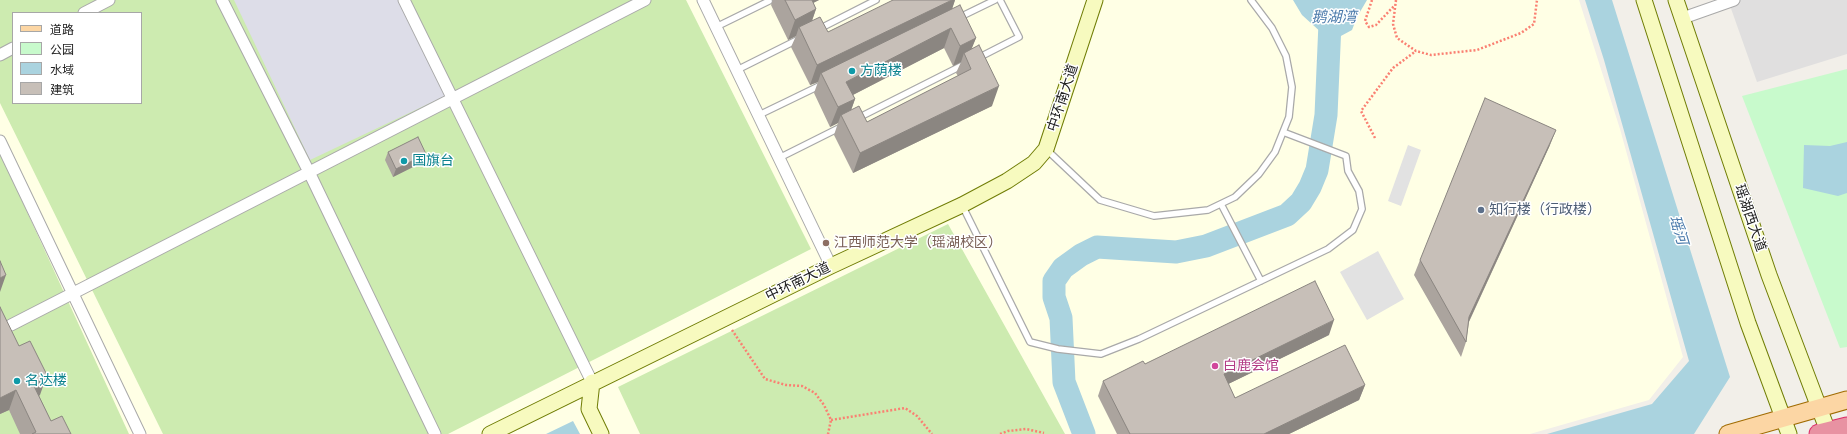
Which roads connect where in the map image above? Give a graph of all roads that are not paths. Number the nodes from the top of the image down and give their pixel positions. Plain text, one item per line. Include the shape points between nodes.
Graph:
1 (110, 0) edge
2 (222, 0) edge
3 (404, 0) edge
4 (645, 0) edge
5 (703, 0) edge
6 (876, 0) edge
7 (995, 0) edge
8 (1000, 0) edge
9 (1095, 0) edge
10 (1250, 0) edge
11 (1644, 0) edge
12 (1676, 0) edge
13 (1734, 0) edge
14 (769, 1) edge
15 (86, 12) edge
16 (1683, 18) junction
17 (952, 21) edge
18 (716, 27) junction
19 (813, 32) edge
20 (806, 35) edge
21 (12, 49) edge
22 (0, 55) edge
23 (737, 70) junction
24 (830, 80) edge
25 (453, 99) junction
26 (759, 115) junction
27 (1283, 132) junction
28 (0, 141) edge
29 (1046, 149) junction
30 (779, 158) junction
31 (309, 172) junction
32 (1220, 204) junction
33 (962, 205) junction
34 (831, 266) junction
35 (1261, 281) junction
36 (72, 293) junction
37 (11, 324) dead end
38 (592, 382) junction
39 (1847, 400) edge
40 (1819, 408) junction
41 (1783, 418) junction
42 (1847, 426) edge
43 (1826, 433) edge
44 (140, 434) edge
45 (435, 434) edge
46 (490, 434) edge
47 (601, 434) edge
48 (1728, 434) edge
49 (1789, 434) edge

1 - 15 street
2 - 31 street
3 - 25 street
4 - 25 street
5 - 18 street
6 - 19 lane
7 - 17 lane
8 - 30 lane via 1019,37
9 - 29 main road, 中环南大道
10 - 27 lane via 1272,28 1286,56 1292,87 1289,117
11 - 41 main road via 1748,323
12 - 16 main road, 瑶湖西大道
13 - 16 street
14 - 18 lane
16 - 40 main road, 瑶湖西大道 via 1769,275
18 - 23 street
20 - 23 lane
21 - 22 street
23 - 26 street
24 - 26 lane
25 - 31 street
25 - 38 street
26 - 30 street
27 - 32 lane via 1275,152 1259,174 1235,197
27 - 35 lane via 1346,156 1348,171 1359,191 1362,209 1353,230 1328,248
28 - 36 street
29 - 32 lane via 1100,200 1154,216 1208,210
29 - 33 main road, 中环南大道 via 1034,163
30 - 34 street
31 - 36 street
31 - 45 street
32 - 35 lane
33 - 34 main road, 中环南大道
33 - 35 lane via 1030,342 1058,349 1101,354
34 - 38 main road, 中环南大道
36 - 37 street
36 - 44 street
38 - 46 main road, 中环南大道
38 - 47 main road via 589,409
39 - 40 main road
40 - 41 main road
40 - 43 main road, 瑶湖西大道
41 - 48 main road
41 - 49 main road
42 - 43 highway

